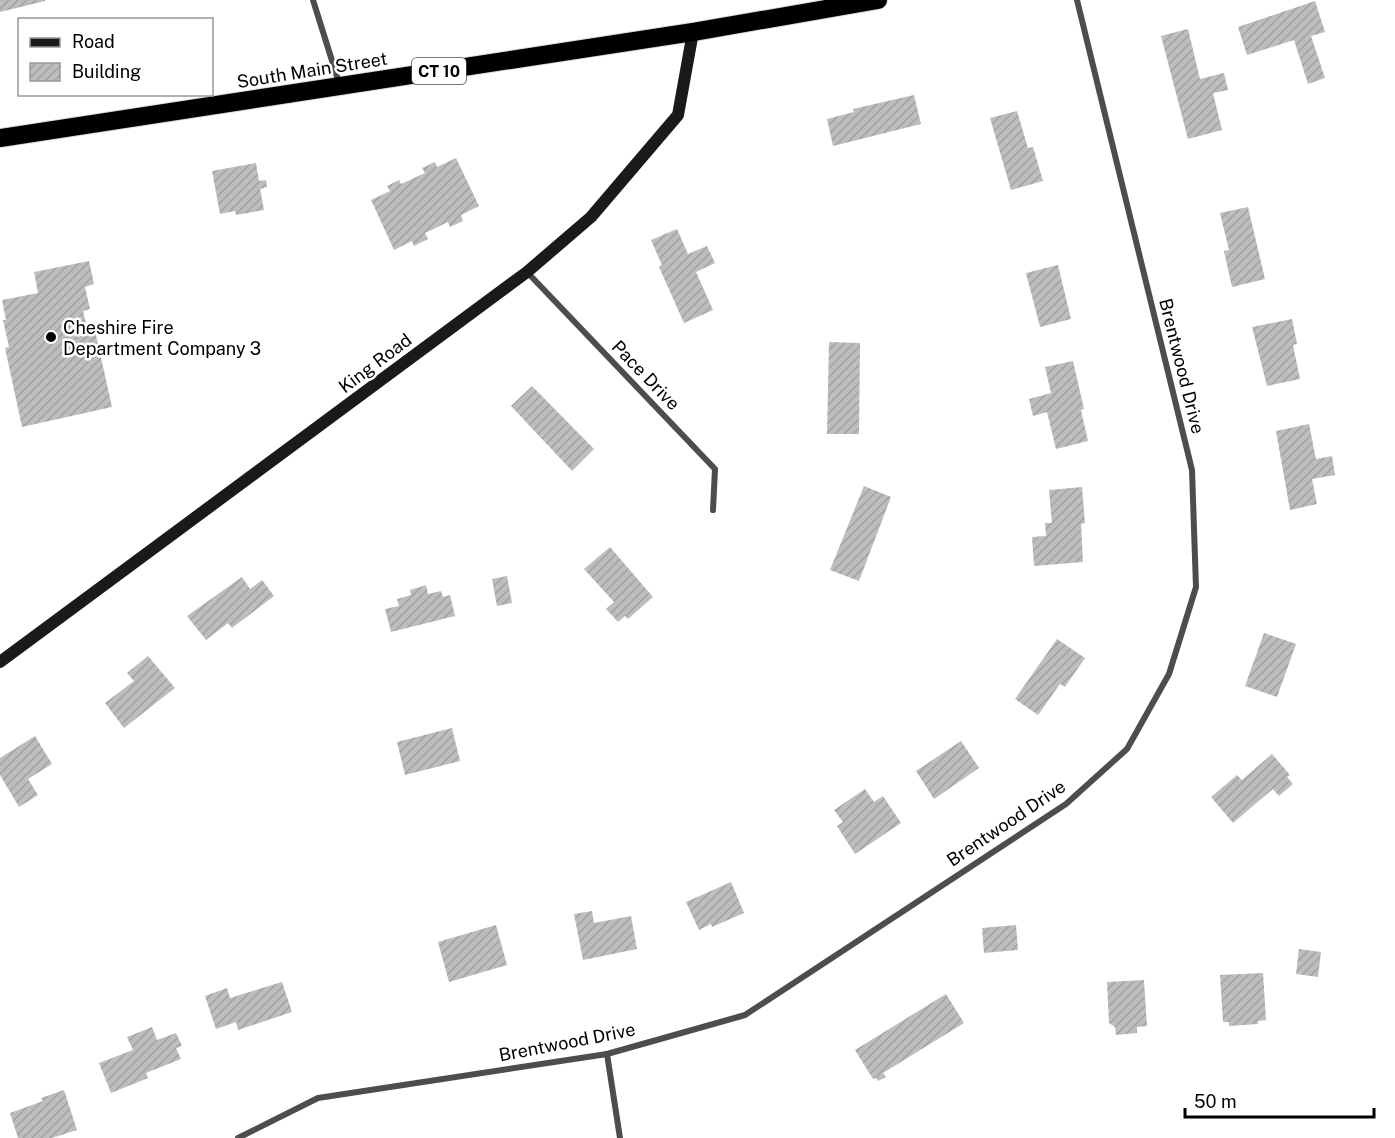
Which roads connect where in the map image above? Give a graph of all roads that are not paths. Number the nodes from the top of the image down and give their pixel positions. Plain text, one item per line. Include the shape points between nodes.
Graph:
1 (313, 0) edge
2 (878, 0) edge
3 (1077, 0) edge
4 (693, 32) junction
5 (340, 87) junction
6 (0, 138) edge
7 (527, 272) junction
8 (714, 510) dead end
9 (0, 662) edge
10 (607, 1054) junction
11 (238, 1138) edge
12 (620, 1138) edge

1 - 5 street
2 - 4 highway, South Main Street / CT 10
3 - 10 street, Brentwood Drive via 1192,470 1196,587 1169,674 1127,749 1066,804 744,1015
4 - 5 highway, South Main Street / CT 10
4 - 7 street, King Road via 678,115 591,217
5 - 6 highway, South Main Street / CT 10
7 - 8 street, Pace Drive via 715,469
7 - 9 street, King Road
10 - 11 street, Brentwood Drive via 318,1098
10 - 12 street

